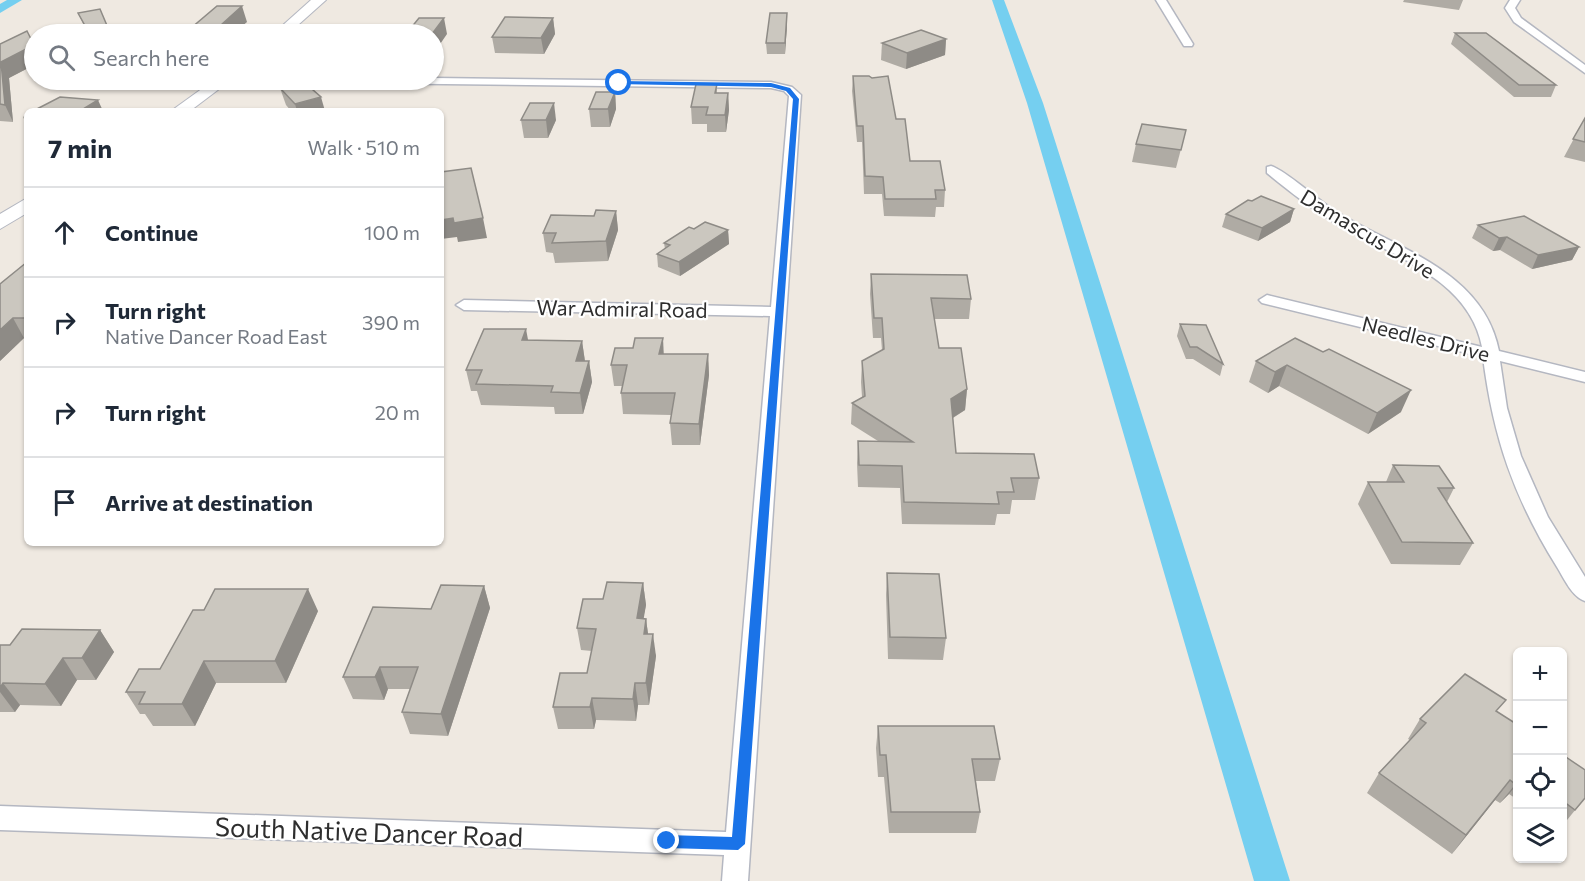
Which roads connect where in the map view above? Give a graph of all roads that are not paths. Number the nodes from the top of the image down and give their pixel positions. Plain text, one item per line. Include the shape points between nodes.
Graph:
1 (319, 0) edge
2 (1161, 0) edge
3 (1515, 0) edge
4 (292, 24) edge
5 (1188, 44) dead end
6 (1585, 70) edge
7 (444, 81) edge
8 (209, 90) edge
9 (183, 108) edge
10 (1271, 170) dead end
11 (24, 206) edge
12 (0, 223) edge
13 (1267, 300) dead end
14 (464, 305) dead end
15 (779, 312) junction
16 (1491, 354) junction
17 (1585, 377) edge
18 (1585, 593) edge
19 (0, 818) edge
20 (738, 844) junction
21 (735, 881) edge

1 - 4 street
2 - 5 street
3 - 6 street via 1510,8 1518,20
7 - 15 street via 759,85 788,89 796,99
8 - 9 street
10 - 16 street, Damascus Drive via 1322,208 1446,279 1486,328
11 - 12 street
13 - 16 street, Needles Drive
14 - 15 street, War Admiral Road
15 - 20 street
16 - 17 street, Needles Drive
16 - 18 street, Damascus Drive via 1497,399 1517,469 1538,516
19 - 20 street, South Native Dancer Road
20 - 21 street

